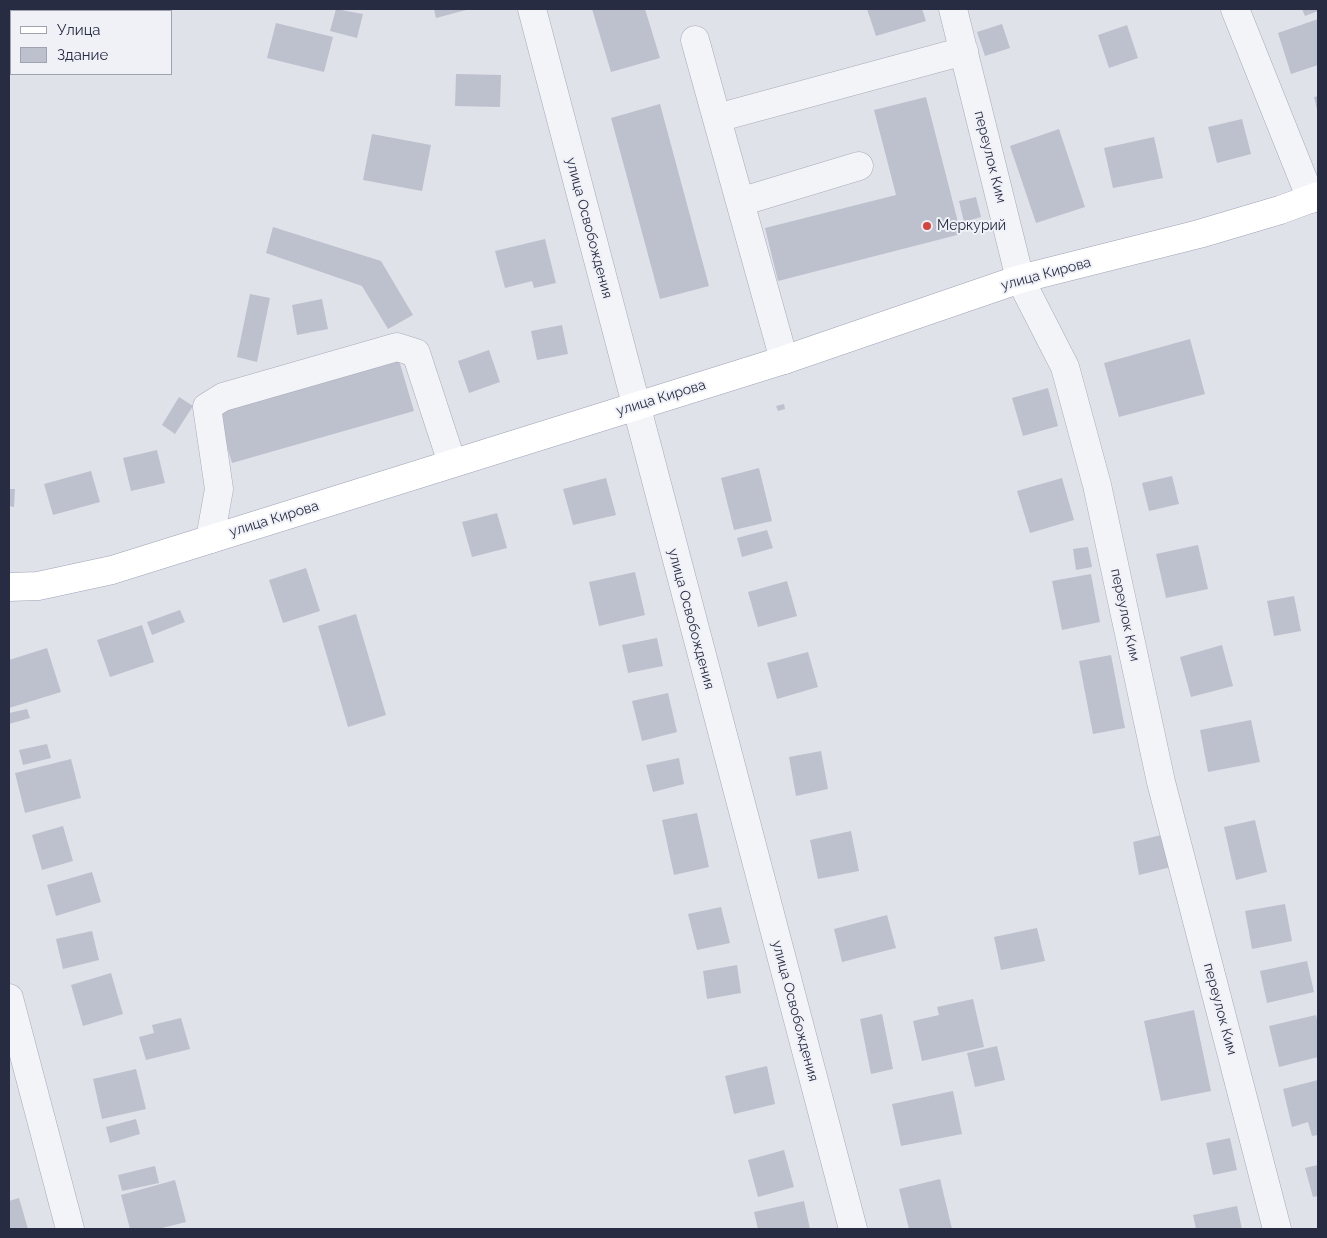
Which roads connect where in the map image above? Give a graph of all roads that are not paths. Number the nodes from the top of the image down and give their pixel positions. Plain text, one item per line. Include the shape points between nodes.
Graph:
1 (532, 9) edge
2 (953, 9) edge
3 (1235, 9) edge
4 (695, 40) dead end
5 (964, 51) junction
6 (716, 118) junction
7 (859, 166) dead end
8 (1315, 198) edge
9 (740, 202) junction
10 (1020, 279) junction
11 (784, 360) junction
12 (635, 406) junction
13 (452, 463) junction
14 (210, 539) junction
15 (9, 588) edge
16 (9, 998) edge
17 (70, 1229) edge
18 (853, 1229) edge
19 (1277, 1229) edge

1 - 12 street, улица Освобождения
2 - 5 street, переулок Ким
3 - 8 street, улица Кирова
4 - 6 street
5 - 6 street
5 - 10 street, переулок Ким
6 - 9 street
7 - 9 street
8 - 10 main road, улица Кирова via 1199,234
9 - 11 street
10 - 11 main road, улица Кирова
10 - 19 street, переулок Ким via 1065,367 1092,466 1161,782
11 - 12 main road, улица Кирова
12 - 13 main road, улица Кирова
12 - 18 street, улица Освобождения
13 - 14 main road, улица Кирова
13 - 14 street via 416,353 397,347 223,397 207,407 219,490
14 - 15 main road, улица Кирова via 112,570 38,586
16 - 17 street

